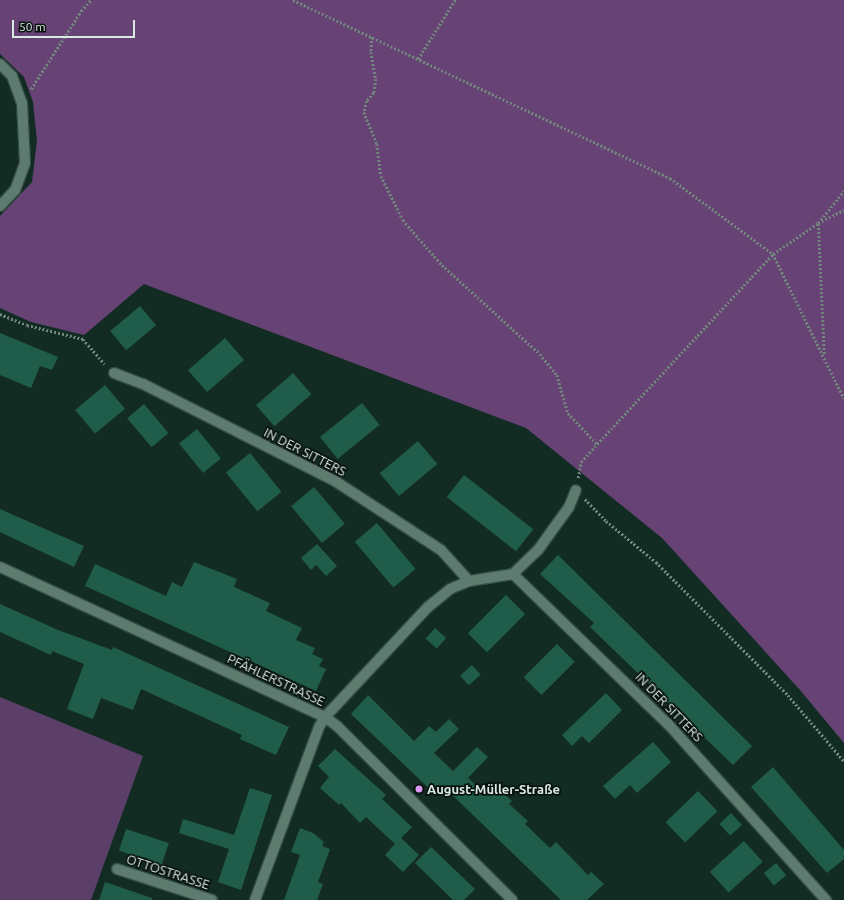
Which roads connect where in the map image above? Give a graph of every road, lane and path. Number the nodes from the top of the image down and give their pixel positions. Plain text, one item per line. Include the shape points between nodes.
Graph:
1 (91, 0) edge
2 (292, 0) edge
3 (455, 0) edge
4 (372, 37) junction
5 (418, 59) junction
6 (0, 64) edge
7 (22, 103) junction
8 (844, 191) edge
9 (0, 206) edge
10 (844, 210) edge
11 (818, 223) junction
12 (774, 254) junction
13 (0, 314) edge
14 (824, 356) junction
15 (114, 373) joint
16 (844, 398) edge
17 (597, 444) junction
18 (576, 490) junction
19 (0, 566) edge
20 (513, 574) junction
21 (469, 581) junction
22 (325, 717) junction
23 (844, 762) edge
24 (117, 869) dead end
25 (212, 900) edge
26 (255, 900) edge
27 (512, 900) edge
28 (826, 900) edge

1 - 7 path via 81,11
2 - 4 path
3 - 5 path
4 - 5 path
4 - 17 path via 371,52 376,79 374,93 367,101 364,112 377,144 381,176 403,220 442,265 540,354 557,375 568,413
5 - 12 path via 670,178
6 - 7 street via 12,76
7 - 9 street via 25,162 14,190
8 - 11 path
10 - 11 path
11 - 12 path
11 - 14 path
12 - 14 path
12 - 17 path
13 - 15 path via 27,325 83,339
14 - 16 path
15 - 21 street, IN DER SITTERS via 143,384 335,481 441,550
17 - 18 path via 581,462
18 - 20 street via 569,507 538,550
18 - 23 path via 606,520 656,562 782,689
19 - 22 street, PFÄHLERSTRASSE
20 - 21 street
20 - 28 street, IN DER SITTERS via 668,724
21 - 22 street via 450,589 428,607
22 - 26 street via 319,727
22 - 27 street, PFÄHLERSTRASSE
24 - 25 street, OTTOSTRASSE

